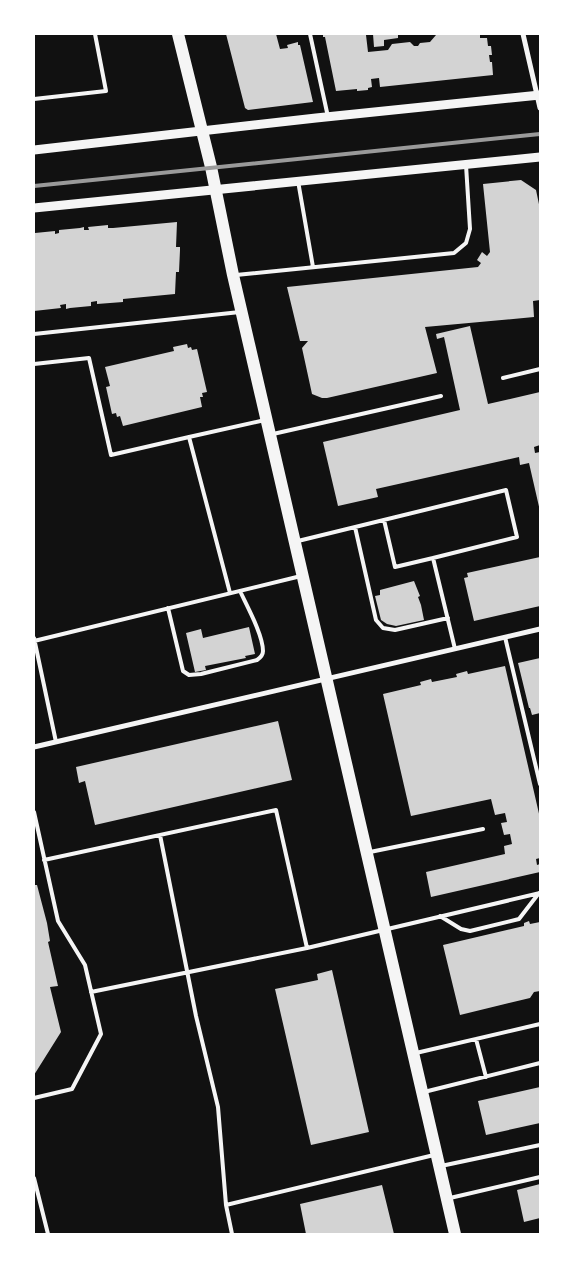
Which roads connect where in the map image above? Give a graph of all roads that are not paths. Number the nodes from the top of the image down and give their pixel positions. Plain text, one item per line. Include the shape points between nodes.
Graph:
1 (95, 34) edge
2 (178, 34) edge
3 (310, 34) edge
4 (523, 34) edge
5 (539, 95) edge
6 (34, 99) edge
7 (540, 108) edge
8 (328, 117) junction
9 (203, 131) junction
10 (34, 150) edge
11 (540, 157) edge
12 (466, 166) junction
13 (298, 181) junction
14 (215, 189) junction
15 (34, 208) edge
16 (313, 267) junction
17 (234, 275) junction
18 (242, 312) junction
19 (34, 334) edge
20 (34, 364) edge
21 (540, 369) edge
22 (503, 378) dead end
23 (441, 396) dead end
24 (267, 419) junction
25 (271, 435) junction
26 (189, 438) junction
27 (384, 520) junction
28 (354, 527) junction
29 (296, 542) junction
30 (433, 558) junction
31 (304, 576) junction
32 (240, 591) junction
33 (230, 593) junction
34 (168, 608) junction
35 (448, 618) junction
36 (540, 629) edge
37 (505, 637) junction
38 (34, 639) edge
39 (455, 649) junction
40 (328, 679) junction
41 (56, 742) junction
42 (34, 747) edge
43 (540, 784) edge
44 (34, 812) edge
45 (483, 829) dead end
46 (160, 835) junction
47 (368, 853) junction
48 (44, 860) junction
49 (540, 893) edge
50 (440, 916) junction
51 (385, 929) junction
52 (307, 948) junction
53 (187, 971) junction
54 (91, 992) junction
55 (540, 1024) edge
56 (476, 1039) junction
57 (413, 1053) junction
58 (540, 1063) edge
59 (486, 1077) junction
60 (422, 1092) junction
61 (34, 1098) edge
62 (540, 1145) edge
63 (438, 1160) junction
64 (540, 1177) edge
65 (34, 1178) edge
66 (446, 1198) junction
67 (226, 1205) junction
68 (48, 1234) edge
69 (232, 1234) edge
70 (455, 1234) edge

1 - 6 lane via 106,91
2 - 9 main road
3 - 8 lane
4 - 5 street
5 - 7 street
5 - 8 street
8 - 9 street
9 - 10 street
9 - 14 main road
11 - 12 street
12 - 13 street
12 - 16 lane via 470,229 466,243 454,253
13 - 14 street
13 - 16 lane
14 - 15 street
14 - 17 main road
16 - 17 lane
17 - 18 main road
18 - 19 lane
18 - 24 main road
20 - 26 lane via 88,358 111,455
21 - 22 lane
23 - 25 lane
24 - 25 main road
24 - 26 lane
25 - 29 main road
26 - 33 lane
27 - 28 lane
27 - 30 lane via 394,567
27 - 30 lane via 506,490 517,537
28 - 29 lane
28 - 35 lane via 376,620 383,628 395,630
29 - 31 main road
30 - 35 lane
31 - 32 lane
31 - 40 main road
32 - 33 lane
32 - 34 lane via 258,633 263,652 261,657 201,674 189,675 183,671
33 - 34 lane
34 - 38 lane
35 - 39 lane
36 - 37 street
37 - 39 street
37 - 43 lane
38 - 41 lane
39 - 40 street
40 - 41 street
40 - 47 main road
41 - 42 street
44 - 48 lane
45 - 47 lane
46 - 48 lane
46 - 52 lane via 276,810
46 - 53 lane
47 - 51 main road
48 - 54 lane via 58,921 85,965
49 - 50 lane
49 - 50 lane via 519,919 478,929 465,931
50 - 51 lane
51 - 52 lane
51 - 57 main road
52 - 53 lane
53 - 54 lane
53 - 67 lane via 218,1106
54 - 61 lane via 101,1034 72,1089
55 - 56 lane
56 - 57 lane
56 - 59 lane
57 - 60 main road
58 - 59 lane
59 - 60 lane
60 - 63 main road
62 - 63 lane
63 - 66 main road
63 - 67 lane
64 - 66 lane
65 - 68 lane
66 - 70 main road
67 - 69 lane

